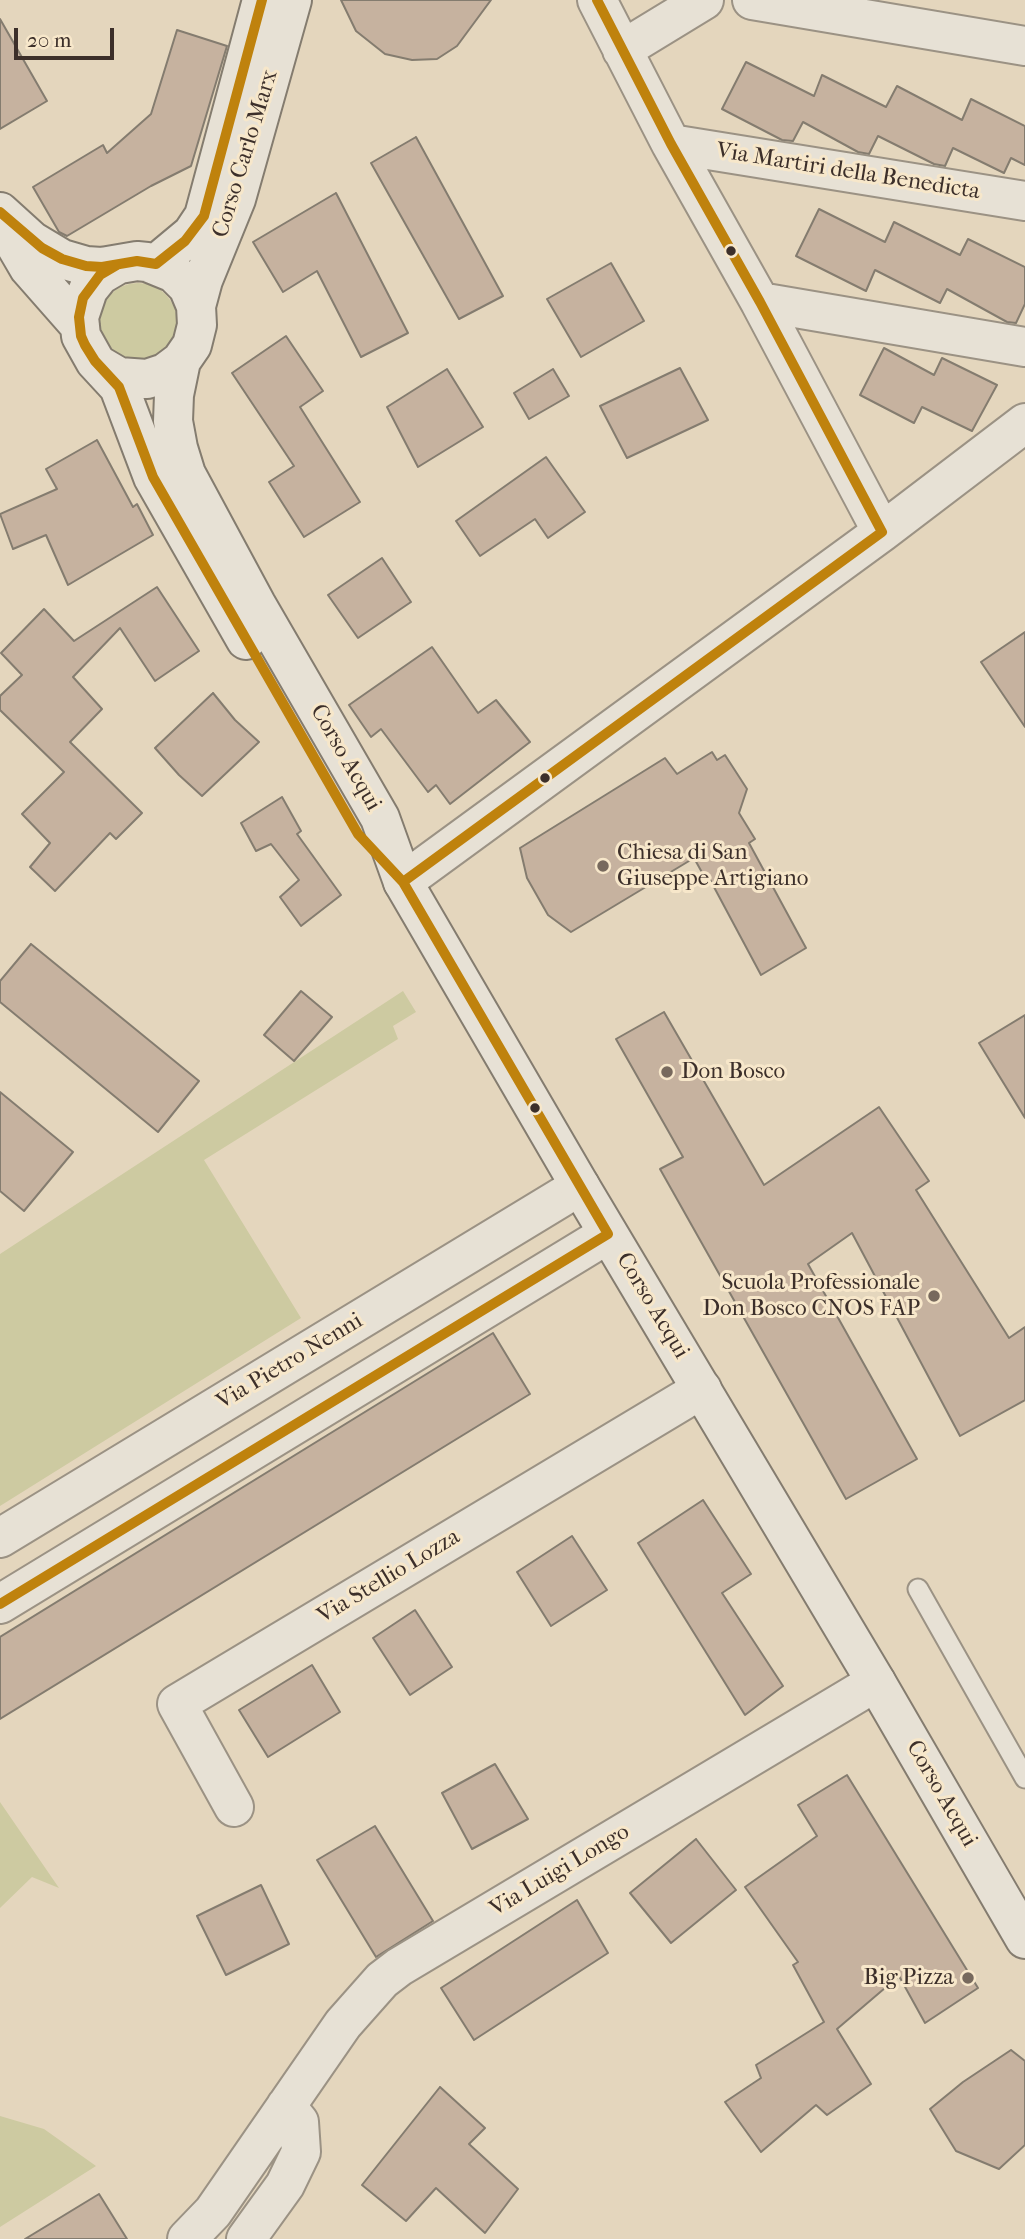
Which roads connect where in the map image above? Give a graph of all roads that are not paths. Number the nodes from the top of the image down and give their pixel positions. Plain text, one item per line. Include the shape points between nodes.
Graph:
1 (262, 0) edge
2 (292, 0) edge
3 (597, 0) edge
4 (704, 0) edge
5 (756, 0) edge
6 (807, 5) edge
7 (1025, 46) edge
8 (622, 50) junction
9 (671, 144) junction
10 (1025, 201) edge
11 (0, 214) edge
12 (156, 264) junction
13 (117, 265) junction
14 (760, 302) junction
15 (196, 306) junction
16 (80, 326) junction
17 (1025, 347) edge
18 (181, 361) junction
19 (102, 367) junction
20 (1025, 423) edge
21 (882, 533) junction
22 (403, 882) junction
23 (580, 1186) junction
24 (608, 1234) junction
25 (702, 1389) junction
26 (0, 1538) edge
27 (918, 1589) dead end
28 (0, 1604) edge
29 (876, 1682) junction
30 (1025, 1778) edge
31 (234, 1807) dead end
32 (1025, 1939) edge
33 (286, 2106) junction
34 (187, 2239) edge
35 (246, 2239) edge

1 - 12 street, Corso Carlo Marx via 204,216 192,234
2 - 15 street, Corso Carlo Marx via 236,199
3 - 8 street
4 - 8 street
5 - 6 street
6 - 7 street
8 - 9 street
9 - 10 street, Via Martiri della Benedicta
9 - 14 street
11 - 13 street via 51,254 86,266
11 - 16 street via 29,268
12 - 13 street
12 - 15 street via 188,287
13 - 16 street via 100,275 88,290
14 - 17 street
14 - 21 street
15 - 18 street via 195,335
16 - 19 street via 89,353
18 - 19 street via 147,379 119,377
18 - 22 street, Corso Acqui via 173,421 181,461 256,604 380,818
19 - 22 street via 119,387 153,477 358,834
20 - 21 street
21 - 22 street
22 - 23 street, Corso Acqui
23 - 24 street, Corso Acqui
23 - 26 street, Via Pietro Nenni
24 - 25 street, Corso Acqui
24 - 28 street
25 - 29 street, Corso Acqui
25 - 31 street, Via Stellio Lozza via 177,1704
27 - 30 lane
29 - 32 street, Corso Acqui
29 - 33 street, Via Luigi Longo via 399,1967 343,2024
33 - 34 street, Via Luigi Longo via 213,2212
33 - 35 street via 299,2122 301,2152 285,2185

